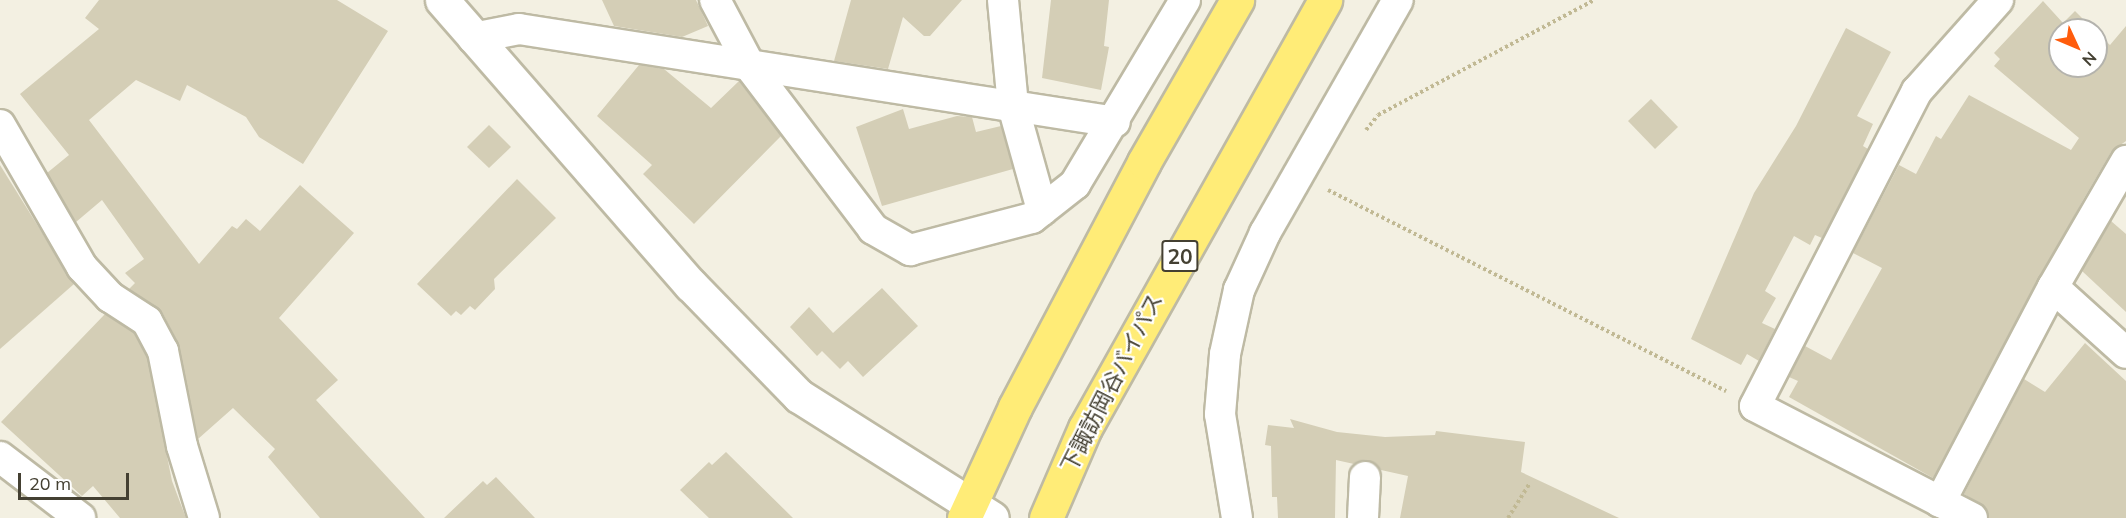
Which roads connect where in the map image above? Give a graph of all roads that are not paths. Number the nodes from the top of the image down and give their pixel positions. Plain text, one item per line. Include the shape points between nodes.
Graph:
1 (442, 0) edge
2 (715, 0) edge
3 (1004, 0) edge
4 (1185, 0) edge
5 (1237, 0) edge
6 (1325, 0) edge
7 (1398, 0) edge
8 (1998, 0) edge
9 (473, 38) junction
10 (751, 68) junction
11 (1013, 106) junction
12 (1115, 122) junction
13 (0, 125) edge
14 (2126, 161) edge
15 (1042, 210) junction
16 (2053, 286) junction
17 (2126, 353) edge
18 (0, 457) edge
19 (1365, 477) dead end
20 (1940, 502) junction
21 (975, 513) edge
22 (80, 518) edge
23 (204, 518) edge
24 (1046, 518) edge
25 (1237, 518) edge
26 (1363, 518) edge
27 (1972, 518) edge

1 - 9 street
2 - 10 street
3 - 11 street
4 - 12 street
5 - 21 highway via 1144,162
6 - 24 highway, 下諏訪岡谷バイパス / 20 via 1084,428
7 - 25 street via 1308,180 1239,290 1225,354 1221,414
8 - 20 street via 1917,91 1755,406
9 - 10 street via 519,29
9 - 21 street via 691,285 799,396
10 - 11 street
10 - 15 street via 873,229 910,250 1032,218
11 - 12 street
11 - 15 street
12 - 15 street via 1075,184
13 - 23 street via 82,267 110,297 147,321 163,351 182,446
14 - 16 street
16 - 17 street
16 - 20 street
18 - 22 street
19 - 26 street
20 - 27 street

